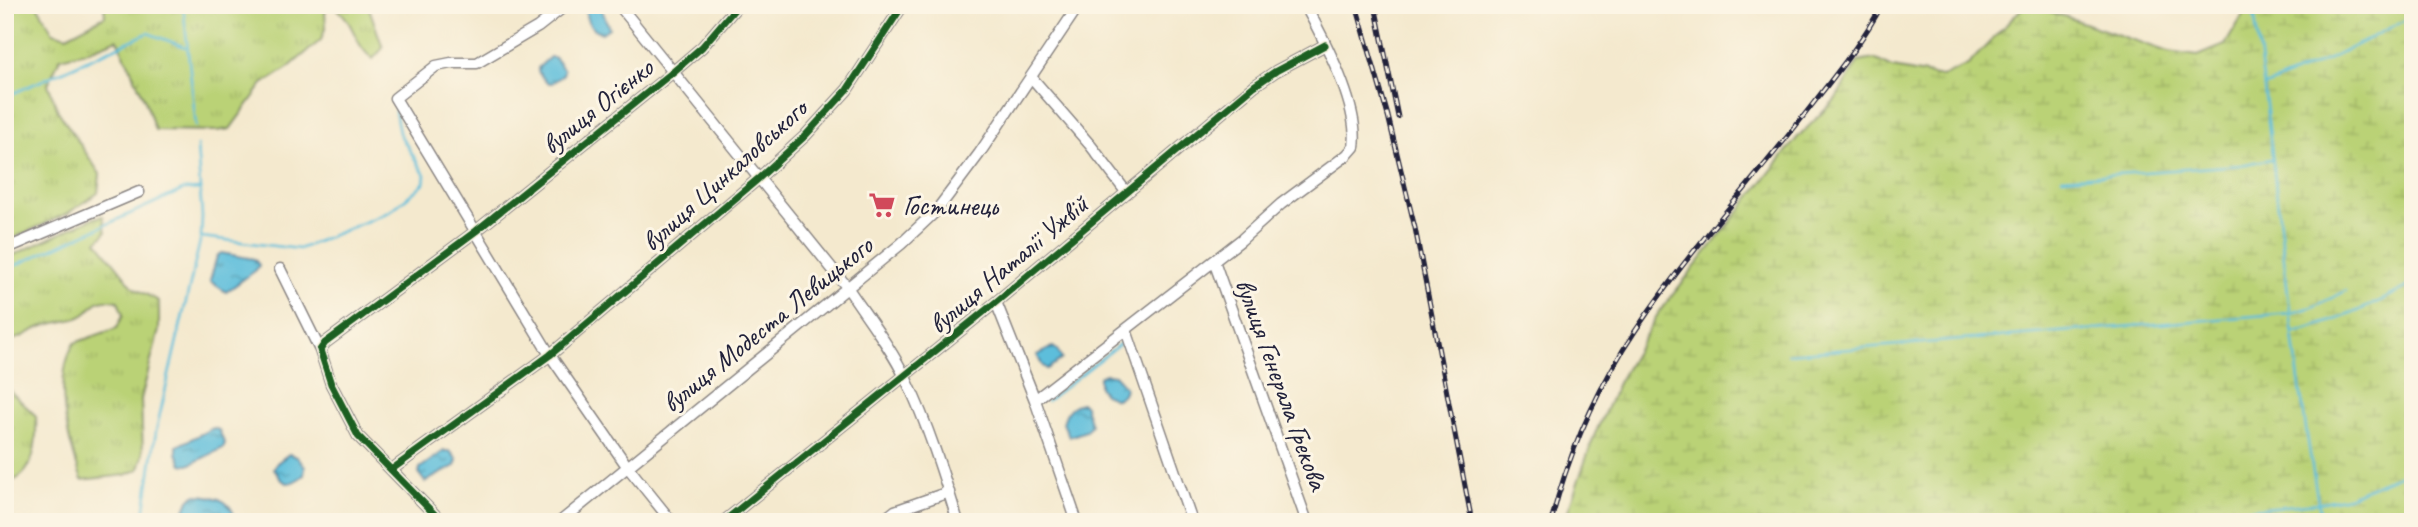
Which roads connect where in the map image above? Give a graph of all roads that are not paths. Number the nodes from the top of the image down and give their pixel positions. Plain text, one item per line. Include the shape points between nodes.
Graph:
1 (566, 5) edge
2 (619, 5) edge
3 (738, 5) edge
4 (903, 5) edge
5 (1079, 5) edge
6 (1305, 5) edge
7 (1325, 45) junction
8 (673, 72) junction
9 (1032, 78) junction
10 (758, 179) junction
11 (139, 192) dead end
12 (1127, 193) junction
13 (475, 232) junction
14 (5, 249) edge
15 (1214, 261) junction
16 (279, 269) dead end
17 (847, 287) junction
18 (996, 302) junction
19 (1126, 331) junction
20 (320, 350) junction
21 (550, 355) junction
22 (904, 376) junction
23 (1035, 400) junction
24 (627, 466) junction
25 (391, 470) junction
26 (949, 492) junction
27 (442, 522) edge
28 (560, 522) edge
29 (672, 522) edge
30 (723, 522) edge
31 (881, 522) edge
32 (958, 522) edge
33 (1077, 522) edge
34 (1192, 522) edge
35 (1307, 522) edge

1 - 13 street via 477,63 436,66 395,98
2 - 8 street
3 - 8 street, вулиця Огієнко
4 - 10 street, вулиця Цинкаловського via 847,90
5 - 9 street, вулиця Модеста Левицького
6 - 7 street, вулиця Генерала Грекова
7 - 12 street, вулиця Наталії Ужвій via 1254,86
7 - 15 street, вулиця Генерала Грекова via 1352,116 1354,147
8 - 10 street
8 - 13 street, вулиця Огієнко
9 - 12 street
9 - 17 street, вулиця Модеста Левицького via 937,210
10 - 17 street
10 - 21 street, вулиця Цинкаловського
11 - 14 street
12 - 18 street, вулиця Наталії Ужвій
13 - 20 street, вулиця Огієнко
13 - 21 street
15 - 19 street, вулиця Генерала Грекова
15 - 35 street, вулиця Генерала Грекова
16 - 20 street
17 - 22 street
17 - 24 street, вулиця Модеста Левицького
18 - 22 street, вулиця Наталії Ужвій
18 - 23 street
19 - 23 street, вулиця Генерала Грекова
19 - 34 street
20 - 25 street via 331,384 358,436
21 - 24 street
21 - 25 street, вулиця Цинкаловського
22 - 26 street
22 - 30 street, вулиця Наталії Ужвій
23 - 33 street
24 - 28 street, вулиця Модеста Левицького
24 - 29 street
25 - 27 street
26 - 31 street via 895,511
26 - 32 street

